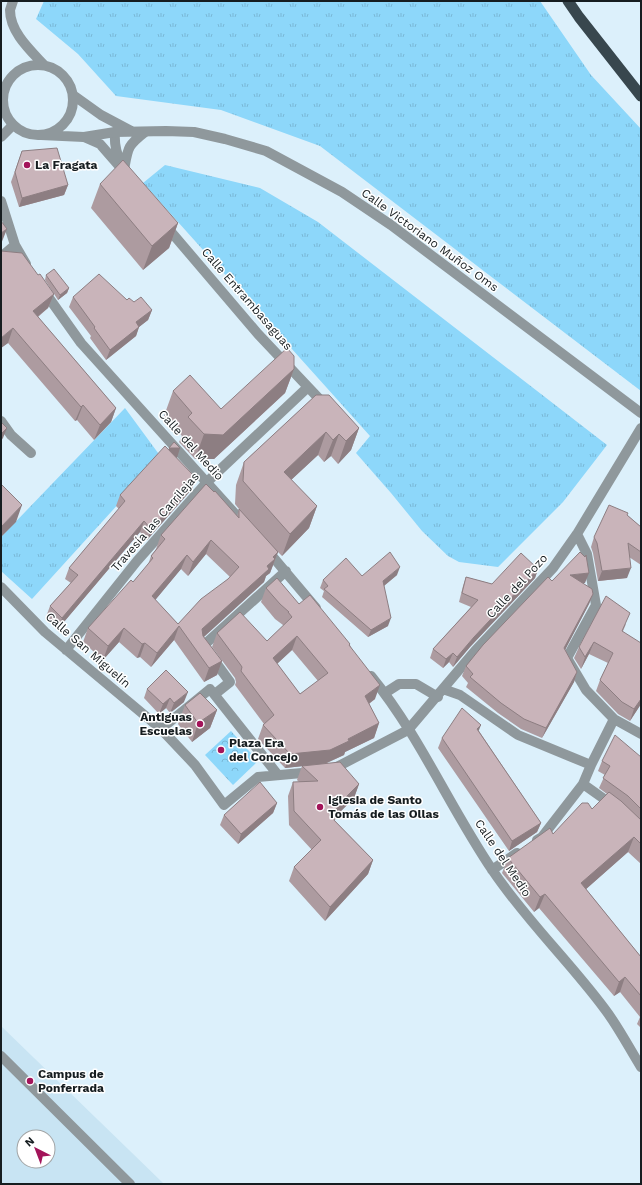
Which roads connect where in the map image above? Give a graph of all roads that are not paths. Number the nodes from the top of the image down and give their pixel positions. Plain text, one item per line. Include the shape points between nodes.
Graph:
1 (13, 1) edge
2 (568, 1) edge
3 (44, 65) junction
4 (2, 86) edge
5 (73, 96) junction
6 (641, 96) edge
7 (102, 115) junction
8 (13, 126) junction
9 (115, 132) junction
10 (133, 132) junction
11 (145, 132) junction
12 (41, 135) junction
13 (1, 137) edge
14 (84, 137) junction
15 (124, 170) junction
16 (132, 181) edge
17 (1, 201) edge
18 (162, 221) edge
19 (15, 245) junction
20 (1, 257) edge
21 (30, 270) edge
22 (38, 282) edge
23 (308, 387) junction
24 (330, 410) edge
25 (641, 413) edge
26 (1, 421) edge
27 (641, 428) edge
28 (31, 453) dead end
29 (207, 482) junction
30 (577, 534) junction
31 (286, 571) junction
32 (1, 587) edge
33 (320, 614) edge
34 (66, 650) junction
35 (365, 668) edge
36 (385, 693) junction
37 (440, 693) junction
38 (214, 694) junction
39 (614, 720) junction
40 (160, 729) junction
41 (408, 730) junction
42 (641, 734) edge
43 (591, 765) junction
44 (278, 775) junction
45 (583, 784) junction
46 (620, 810) edge
47 (492, 870) junction
48 (1, 1056) edge
49 (641, 1067) edge
50 (130, 1184) edge

1 - 3 street via 10,10 14,27 24,43
2 - 6 highway
3 - 4 street via 23,68
3 - 5 street via 61,72 69,82
4 - 8 street via 2,104
5 - 7 street
5 - 12 street via 71,111 61,127
7 - 9 street
7 - 10 street
8 - 12 street via 30,134
8 - 13 street
9 - 10 street
9 - 14 street
9 - 15 street via 116,152
10 - 11 street, Calle Victoriano Muñoz Oms
11 - 15 street via 132,142
11 - 25 street, Calle Victoriano Muñoz Oms via 194,132 266,151 342,192 392,225
12 - 14 street
14 - 15 street via 100,144
15 - 16 street
17 - 19 street
18 - 23 street, Calle Entrambasaguas via 258,334
19 - 20 street
19 - 21 street
22 - 29 street, Calle del Medio via 81,343
23 - 24 street, Calle Entrambasaguas
23 - 29 street, Travesía las Carrilejas
26 - 28 street via 11,435
27 - 30 street, Calle del Pozo
29 - 31 street, Calle del Medio
29 - 34 street, Travesía las Carrilejas via 137,561
30 - 37 street, Calle del Pozo via 553,568 475,651
30 - 39 street via 587,554 596,605 567,658 586,690
31 - 33 street, Calle del Medio
31 - 38 street via 203,646 230,682
32 - 34 street, Calle San Miguelín
34 - 40 street, Calle San Miguelín
35 - 36 street, Calle del Medio
36 - 37 street via 399,684 416,684
36 - 41 street, Calle del Medio
37 - 41 street, Calle del Pozo
37 - 43 street via 460,695 518,735
38 - 40 street via 210,690
38 - 44 street
39 - 42 street
39 - 43 street
40 - 44 street via 194,765 224,805 258,778
41 - 44 street, Calle del Pozo via 332,770
41 - 47 street, Calle del Medio
43 - 45 street
45 - 46 street
45 - 47 street via 542,837
47 - 49 street, Calle del Medio via 604,1009
48 - 50 street

